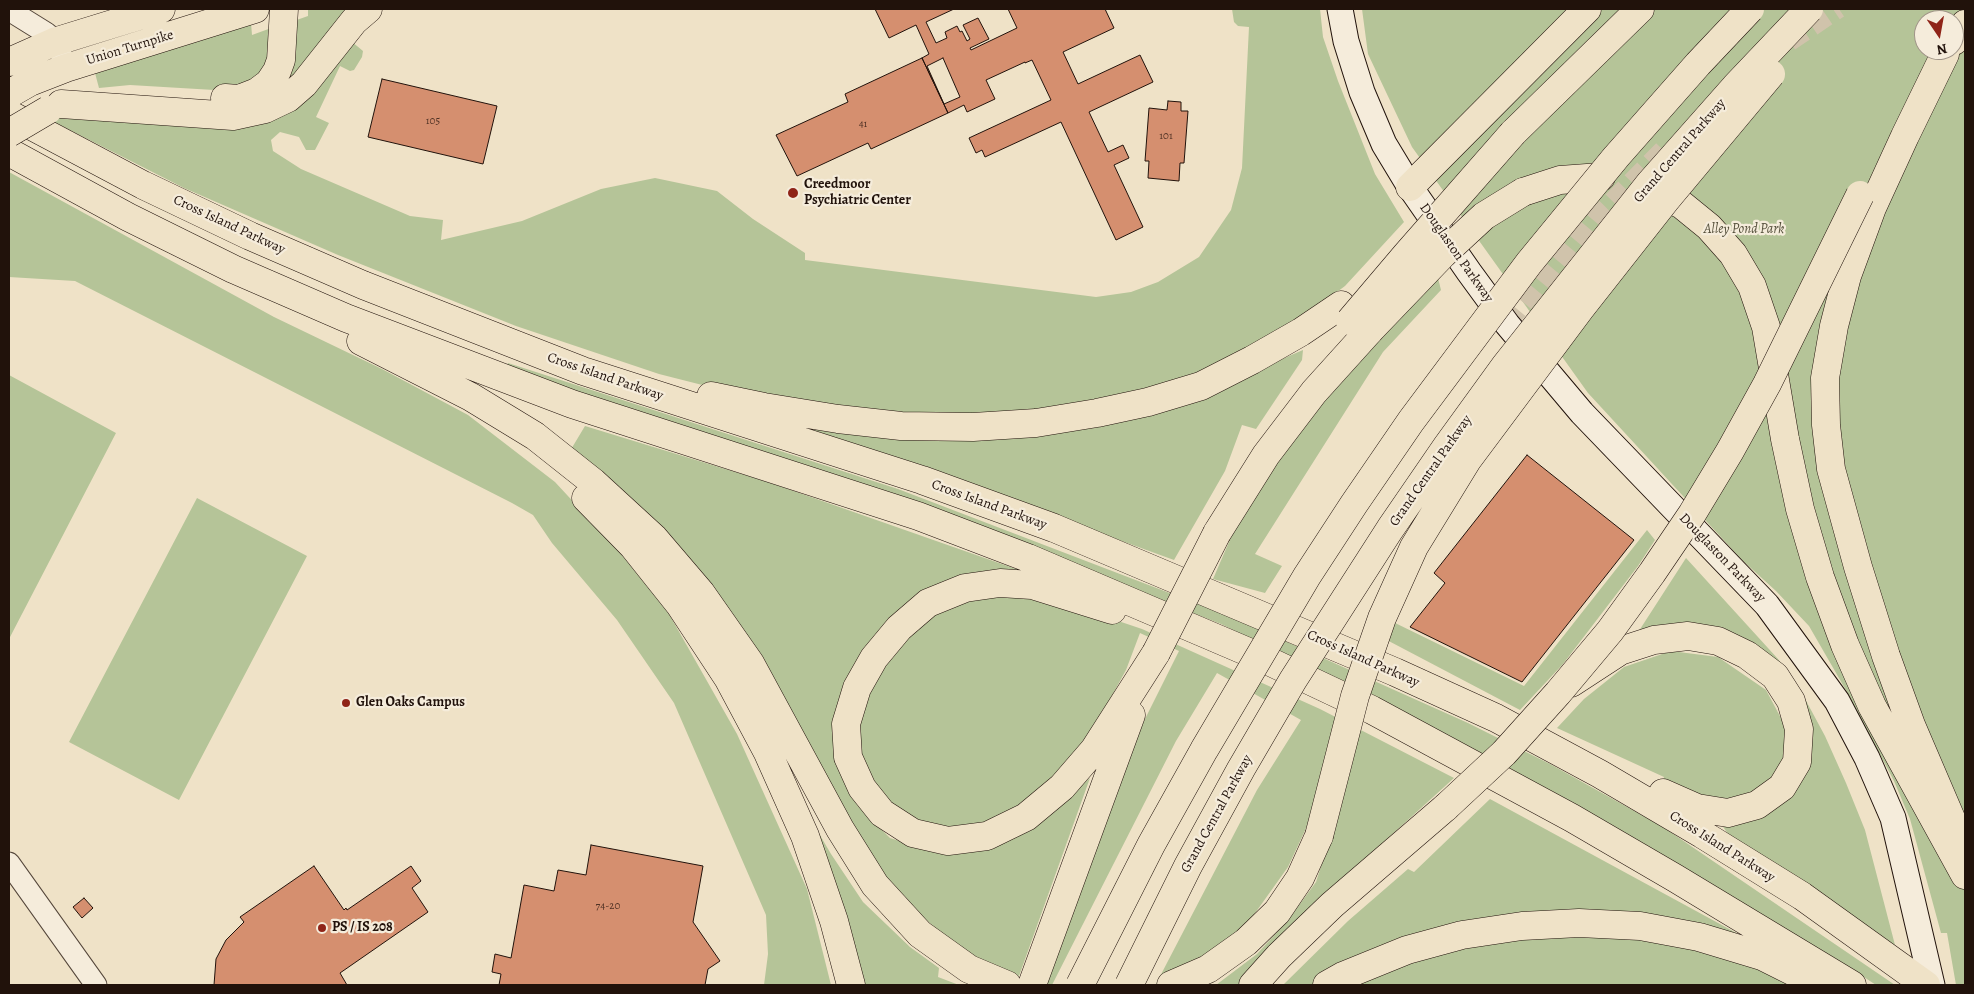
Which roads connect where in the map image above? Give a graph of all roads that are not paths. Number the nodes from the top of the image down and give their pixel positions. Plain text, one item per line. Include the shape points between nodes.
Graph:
1 (161, 9) edge
2 (284, 9) edge
3 (368, 9) edge
4 (1340, 9) edge
5 (1587, 9) edge
6 (1640, 9) edge
7 (1750, 9) edge
8 (1809, 9) edge
9 (1826, 9) edge
10 (9, 10) edge
11 (251, 10) edge
12 (54, 42) junction
13 (13, 60) edge
14 (1941, 60) edge
15 (1943, 60) edge
16 (66, 68) junction
17 (19, 88) edge
18 (54, 107) junction
19 (9, 114) edge
20 (9, 133) edge
21 (9, 152) edge
22 (1410, 187) junction
23 (128, 217) junction
24 (1354, 319) junction
25 (476, 330) junction
26 (371, 346) junction
27 (1260, 657) junction
28 (1558, 693) junction
29 (1496, 718) junction
30 (1105, 753) junction
31 (1965, 851) edge
32 (9, 863) edge
33 (1965, 875) edge
34 (1929, 981) edge
35 (96, 985) edge
36 (851, 985) edge
37 (1007, 985) edge
38 (1032, 985) edge
39 (1080, 985) edge
40 (1129, 985) edge
41 (1171, 985) edge
42 (1253, 985) edge
43 (1327, 985) edge
44 (1820, 985) edge
45 (1852, 985) edge

1 - 12 main road, Union Turnpike
2 - 18 main road via 281,60 269,83 257,92 239,99 124,94
3 - 18 main road via 354,21 304,84 288,98 265,109 232,116
4 - 22 main road, Douglaston Parkway via 1362,92 1384,144
5 - 22 main road
6 - 24 main road, bridge via 1513,133
7 - 39 main road, bridge via 1622,150 1529,263 1411,421 1354,504 1307,576 1204,750 1151,845
8 - 40 main road, Grand Central Parkway, bridge via 1650,183 1505,366 1442,453 1293,680 1188,866
9 - 41 main road, bridge via 1580,308 1468,459 1414,547 1382,618 1355,696 1319,836 1300,878 1276,912 1246,942 1208,969
10 - 12 street via 40,28
11 - 16 main road, Union Turnpike
12 - 13 main road, Union Turnpike
12 - 16 street
14 - 28 main road, bridge via 1904,116 1860,194 1767,384 1711,483 1610,631
15 - 31 main road via 1884,181 1847,276 1825,378 1826,425 1831,469 1886,656 1911,725
16 - 17 main road, Union Turnpike
18 - 20 main road, bridge
19 - 25 main road, Cross Island Parkway via 143,185 250,236
21 - 23 main road
22 - 34 main road, Douglaston Parkway via 1507,324 1541,366 1582,413 1767,605 1837,701 1867,758 1892,818
23 - 26 main road
23 - 27 main road via 234,269 346,318 572,404 918,516 1028,558
24 - 25 main road via 1301,332 1201,386 1148,402 1036,423 973,427 902,426 764,407 600,368
24 - 30 main road, bridge via 1288,410 1256,461
24 - 33 main road, bridge via 1443,254 1484,216 1523,192 1560,180 1602,177 1644,186 1682,205 1709,227 1733,254 1752,286 1766,327 1800,509 1845,645 1872,706
25 - 29 main road, Cross Island Parkway via 583,371 922,480 1054,528
26 - 36 main road via 467,401 525,445 626,539 680,605 728,678 768,754 805,836 834,921
26 - 37 main road via 471,397 534,436 594,482 654,538 701,593 750,663 840,829 875,885 920,934 970,969
27 - 30 main road via 1032,585 1000,583 965,588 928,603 899,628 874,658 857,688 846,724 848,757 862,788 882,813 913,833 948,841 987,836 1026,817
27 - 45 main road via 1372,710 1556,809
28 - 29 main road via 1620,650 1654,640 1688,636 1718,640 1747,655 1775,676 1791,701 1799,729 1797,762 1782,787 1757,805 1728,813 1698,808
28 - 42 main road, bridge via 1504,753 1332,905
29 - 34 main road, Cross Island Parkway via 1702,834
30 - 38 main road
32 - 35 street
43 - 44 main road via 1407,950 1462,935 1579,922 1640,926 1699,937 1762,956

